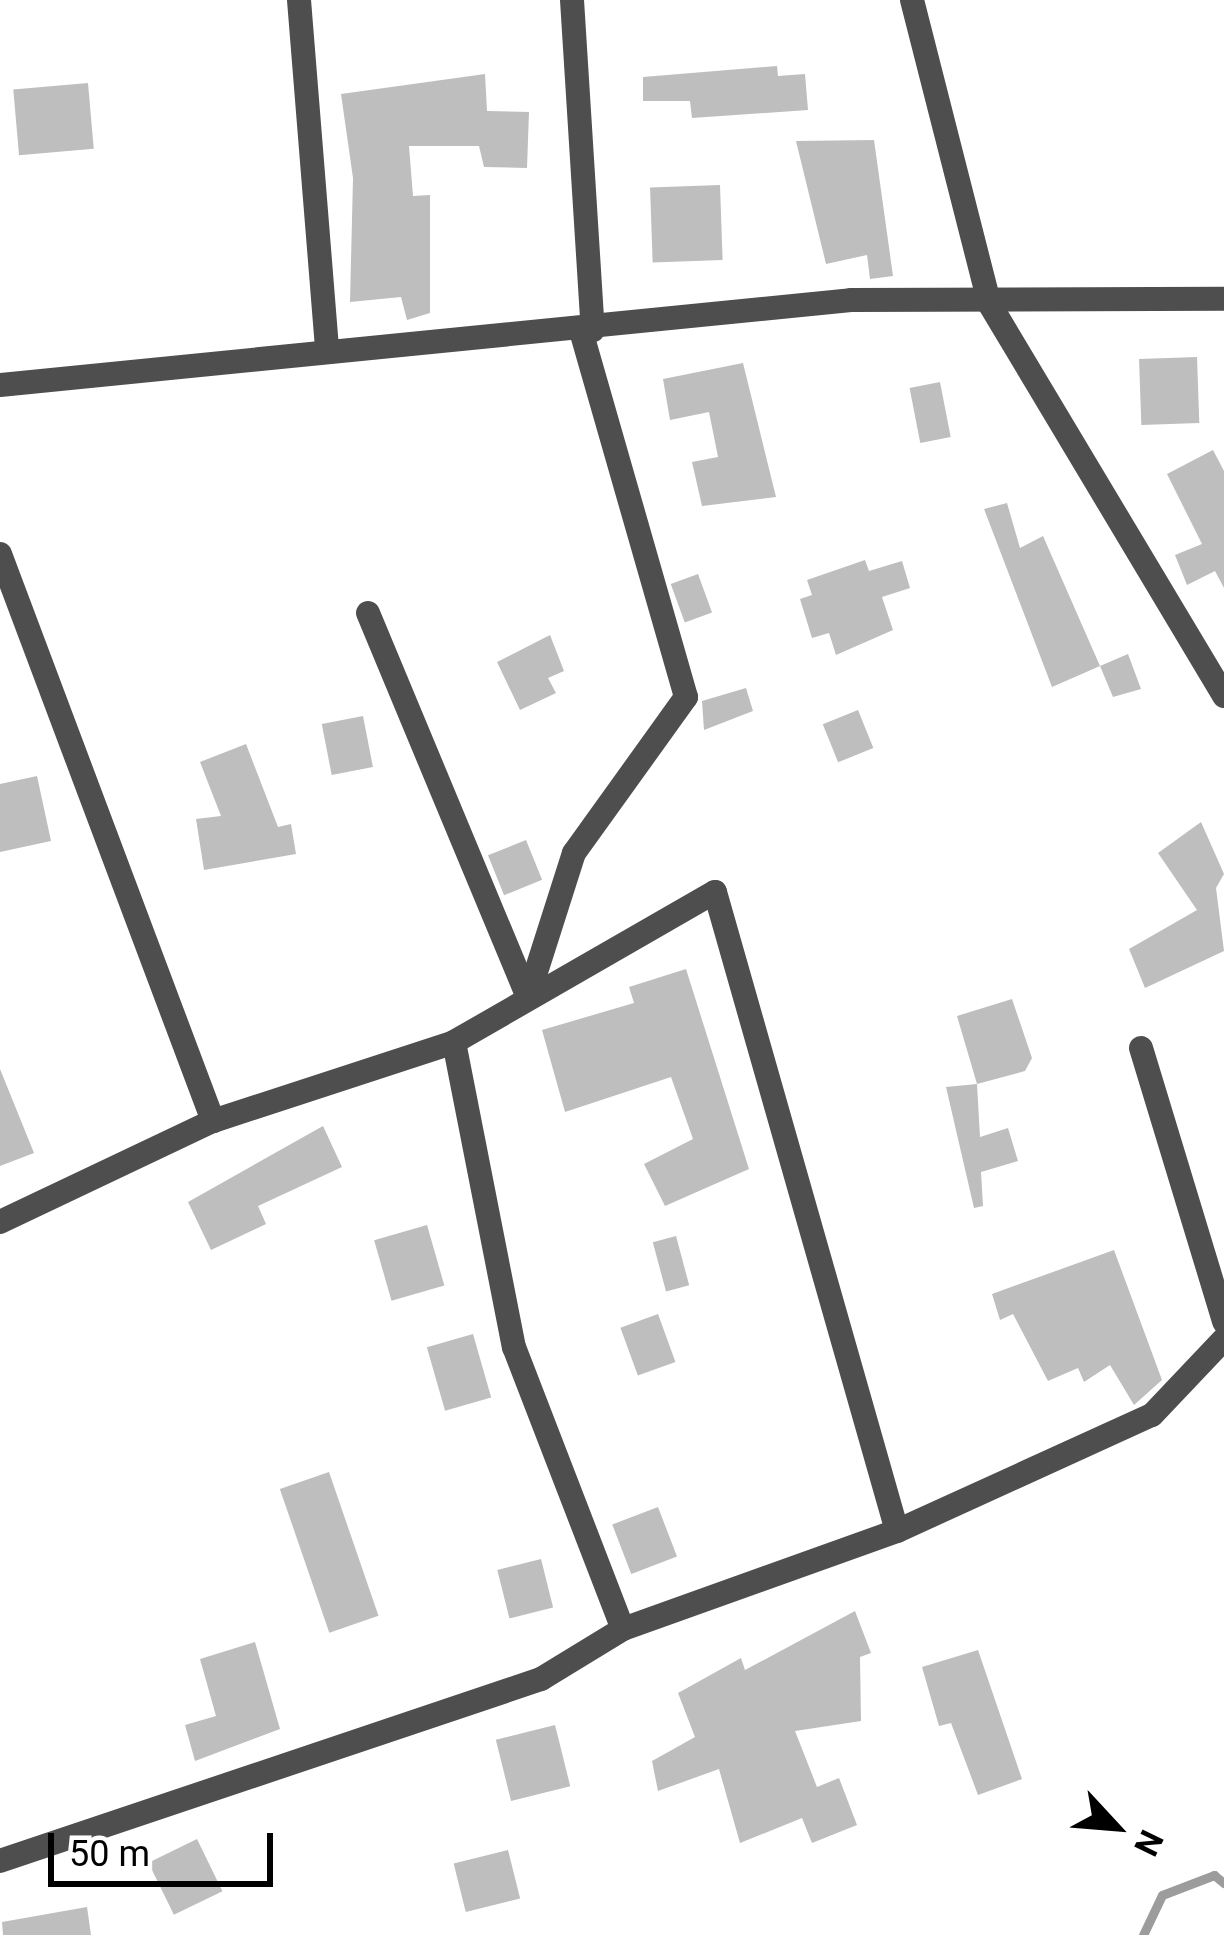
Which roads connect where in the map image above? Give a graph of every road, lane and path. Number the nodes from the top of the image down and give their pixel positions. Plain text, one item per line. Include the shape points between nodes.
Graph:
1 (299, 0) edge
2 (572, 0) edge
3 (912, 0) edge
4 (1224, 299) edge
5 (989, 303) junction
6 (587, 331) junction
7 (327, 351) junction
8 (0, 385) edge
9 (0, 554) edge
10 (368, 613) dead end
11 (1224, 696) edge
12 (528, 997) junction
13 (454, 1042) junction
14 (1142, 1048) dead end
15 (213, 1121) junction
16 (0, 1222) edge
17 (1224, 1322) edge
18 (1224, 1339) edge
19 (897, 1531) junction
20 (623, 1629) junction
21 (0, 1861) edge

1 - 7 street
2 - 6 street
3 - 5 street
4 - 5 street
5 - 6 street via 850,300
5 - 11 street
6 - 7 street
6 - 12 street via 686,697 574,853
7 - 8 street
9 - 15 street
10 - 12 street
12 - 13 street
12 - 19 street via 715,892
13 - 15 street
13 - 20 street via 514,1347
14 - 17 street
15 - 16 street
18 - 19 street via 1152,1415
19 - 20 street
20 - 21 street via 541,1678

